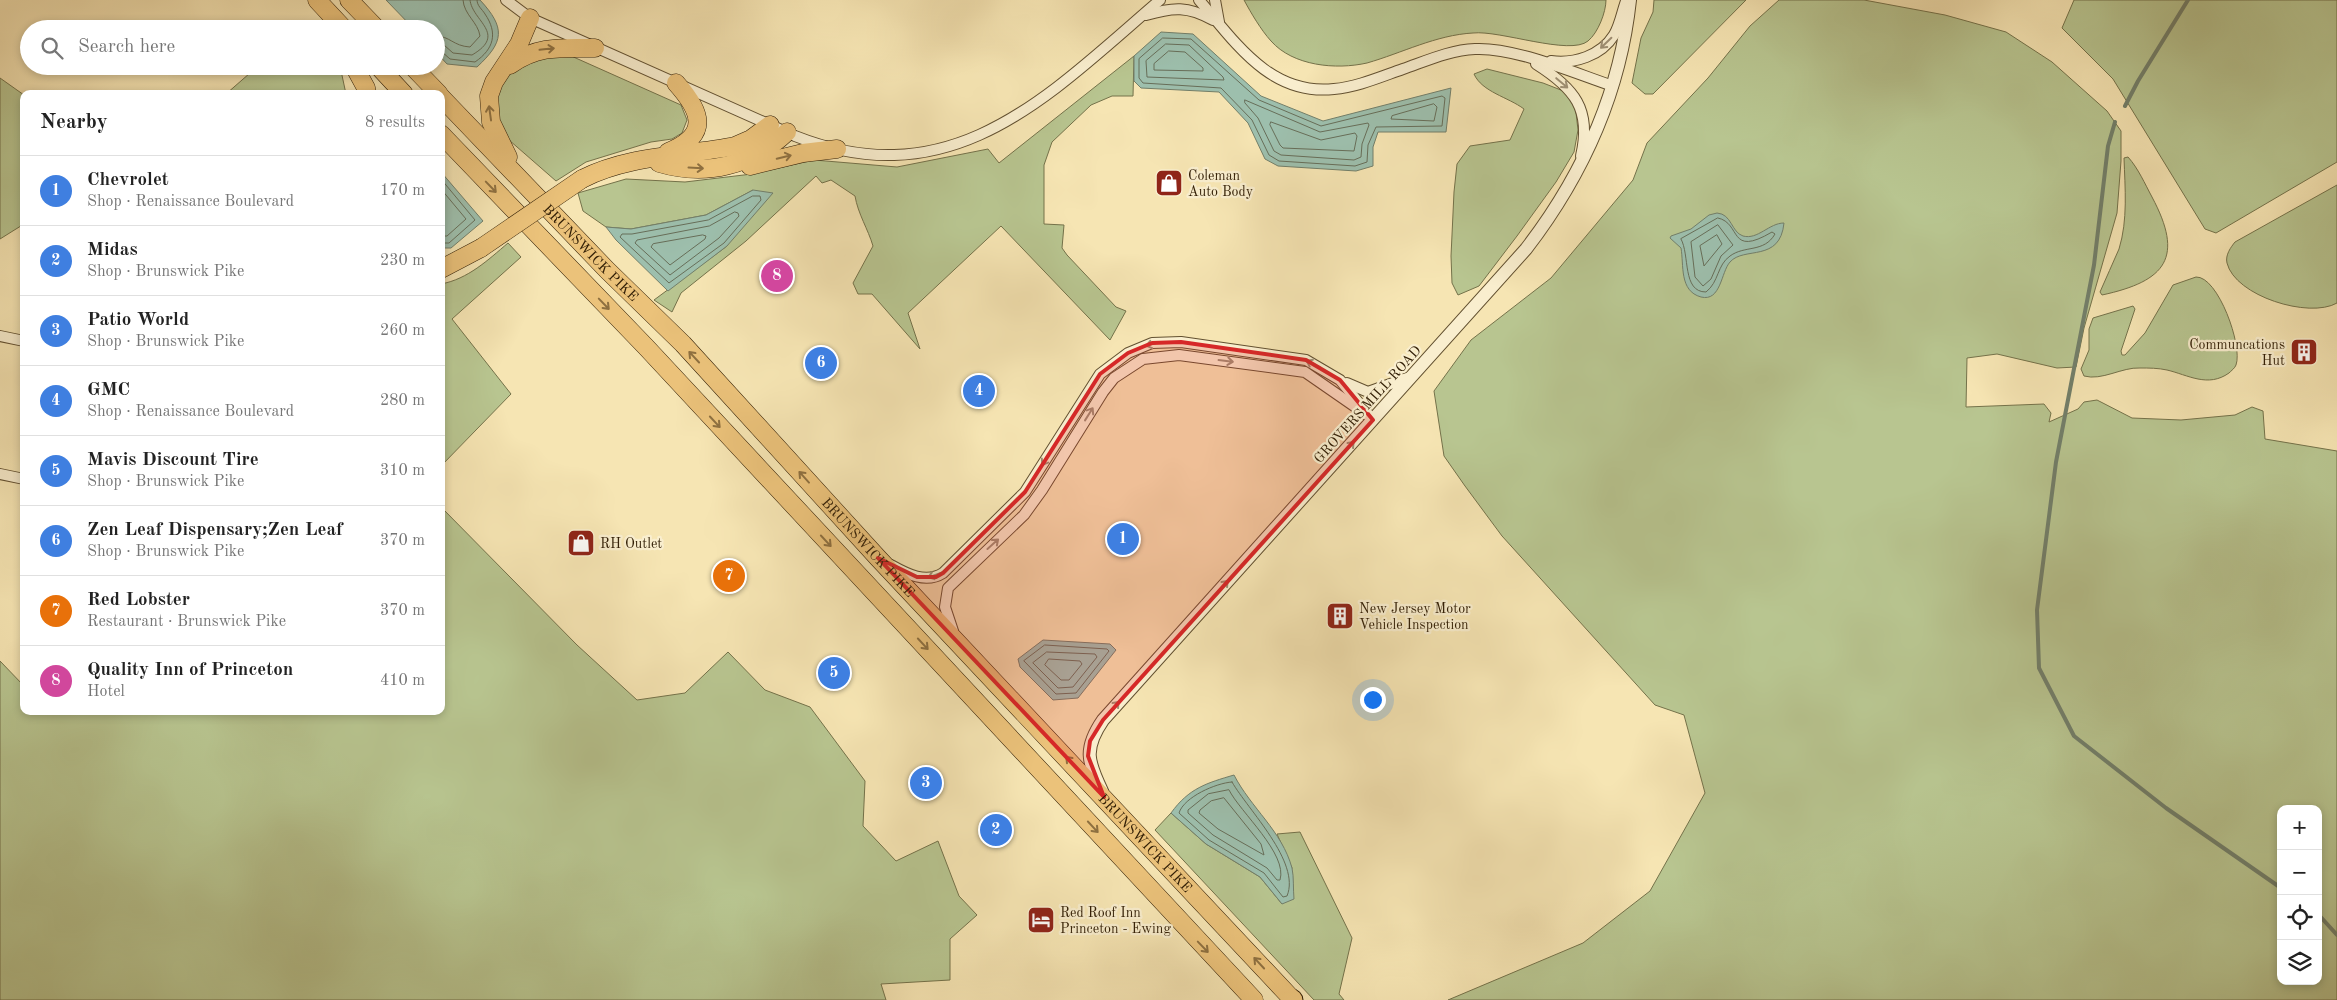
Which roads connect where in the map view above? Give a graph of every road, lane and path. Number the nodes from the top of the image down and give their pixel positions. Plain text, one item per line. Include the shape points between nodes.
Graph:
1 (317, 0) edge
2 (349, 0) edge
3 (506, 0) edge
4 (1160, 0) edge
5 (1199, 0) edge
6 (1215, 0) edge
7 (1626, 0) edge
8 (1630, 0) edge
9 (1140, 17) junction
10 (530, 18) junction
11 (334, 20) edge
12 (368, 20) edge
13 (1219, 23) junction
14 (595, 48) junction
15 (1522, 56) junction
16 (505, 68) junction
17 (359, 75) edge
18 (386, 75) edge
19 (421, 75) edge
20 (676, 83) junction
21 (1613, 86) junction
22 (366, 90) edge
23 (400, 90) edge
24 (435, 90) edge
25 (445, 101) edge
26 (770, 125) junction
27 (787, 132) junction
28 (837, 148) junction
29 (449, 149) edge
30 (649, 160) junction
31 (719, 168) junction
32 (1577, 174) junction
33 (527, 187) junction
34 (445, 267) edge
35 (0, 336) edge
36 (20, 340) edge
37 (1413, 375) junction
38 (1340, 380) junction
39 (1373, 420) junction
40 (0, 474) edge
41 (20, 477) edge
42 (878, 558) junction
43 (957, 641) junction
44 (1104, 797) junction
45 (1254, 1000) edge
46 (1293, 1000) edge

1 - 11 highway
2 - 12 highway
3 - 10 street
4 - 9 street
5 - 13 street
6 - 13 street
7 -> 15 street via 1615,34 1589,56 1561,62
8 - 21 street, GROVERS MILL ROAD
9 - 13 street via 1179,8 1203,14
9 - 28 street via 1025,112 968,140 912,153 882,154
10 - 14 street
10 - 16 highway
13 - 15 street via 1265,72 1282,81 1316,90 1351,86 1464,50 1491,49
16 -> 14 highway via 533,51
14 - 20 street
15 - 21 street
15 -> 32 street via 1564,83 1579,103 1585,132
33 -> 16 highway via 495,133 489,112 491,89
17 - 22 highway
18 - 23 highway
19 - 24 highway
20 - 26 street
20 - 30 highway via 694,106 698,118 696,130 684,145
21 - 32 street, GROVERS MILL ROAD via 1605,113
25 - 33 highway, BRUNSWICK PIKE
26 - 27 street
26 - 30 highway via 735,146
27 - 28 street
27 - 31 highway via 756,156
31 -> 28 highway via 748,166
29 -> 45 highway, BRUNSWICK PIKE via 646,347
30 -> 31 highway via 673,167
30 - 34 highway, bridge via 617,165 582,180 481,248
32 - 37 street, GROVERS MILL ROAD via 1526,249
42 -> 33 highway, BRUNSWICK PIKE via 683,344
35 - 36 street
37 - 38 street via 1368,392
37 - 39 street, GROVERS MILL ROAD
38 - 39 street
38 -> 42 street via 1295,357 1181,342 1152,343 1128,353 1100,374 1025,492 943,573 936,577 917,577
43 -> 39 street via 946,614 948,588 1024,515 1102,392 1129,366 1143,359 1179,355 1296,370 1320,381
44 -> 39 street, GROVERS MILL ROAD via 1088,756 1090,741 1102,720
40 - 41 street
42 - 43 highway, BRUNSWICK PIKE
44 -> 43 highway, BRUNSWICK PIKE
46 -> 44 highway, BRUNSWICK PIKE

